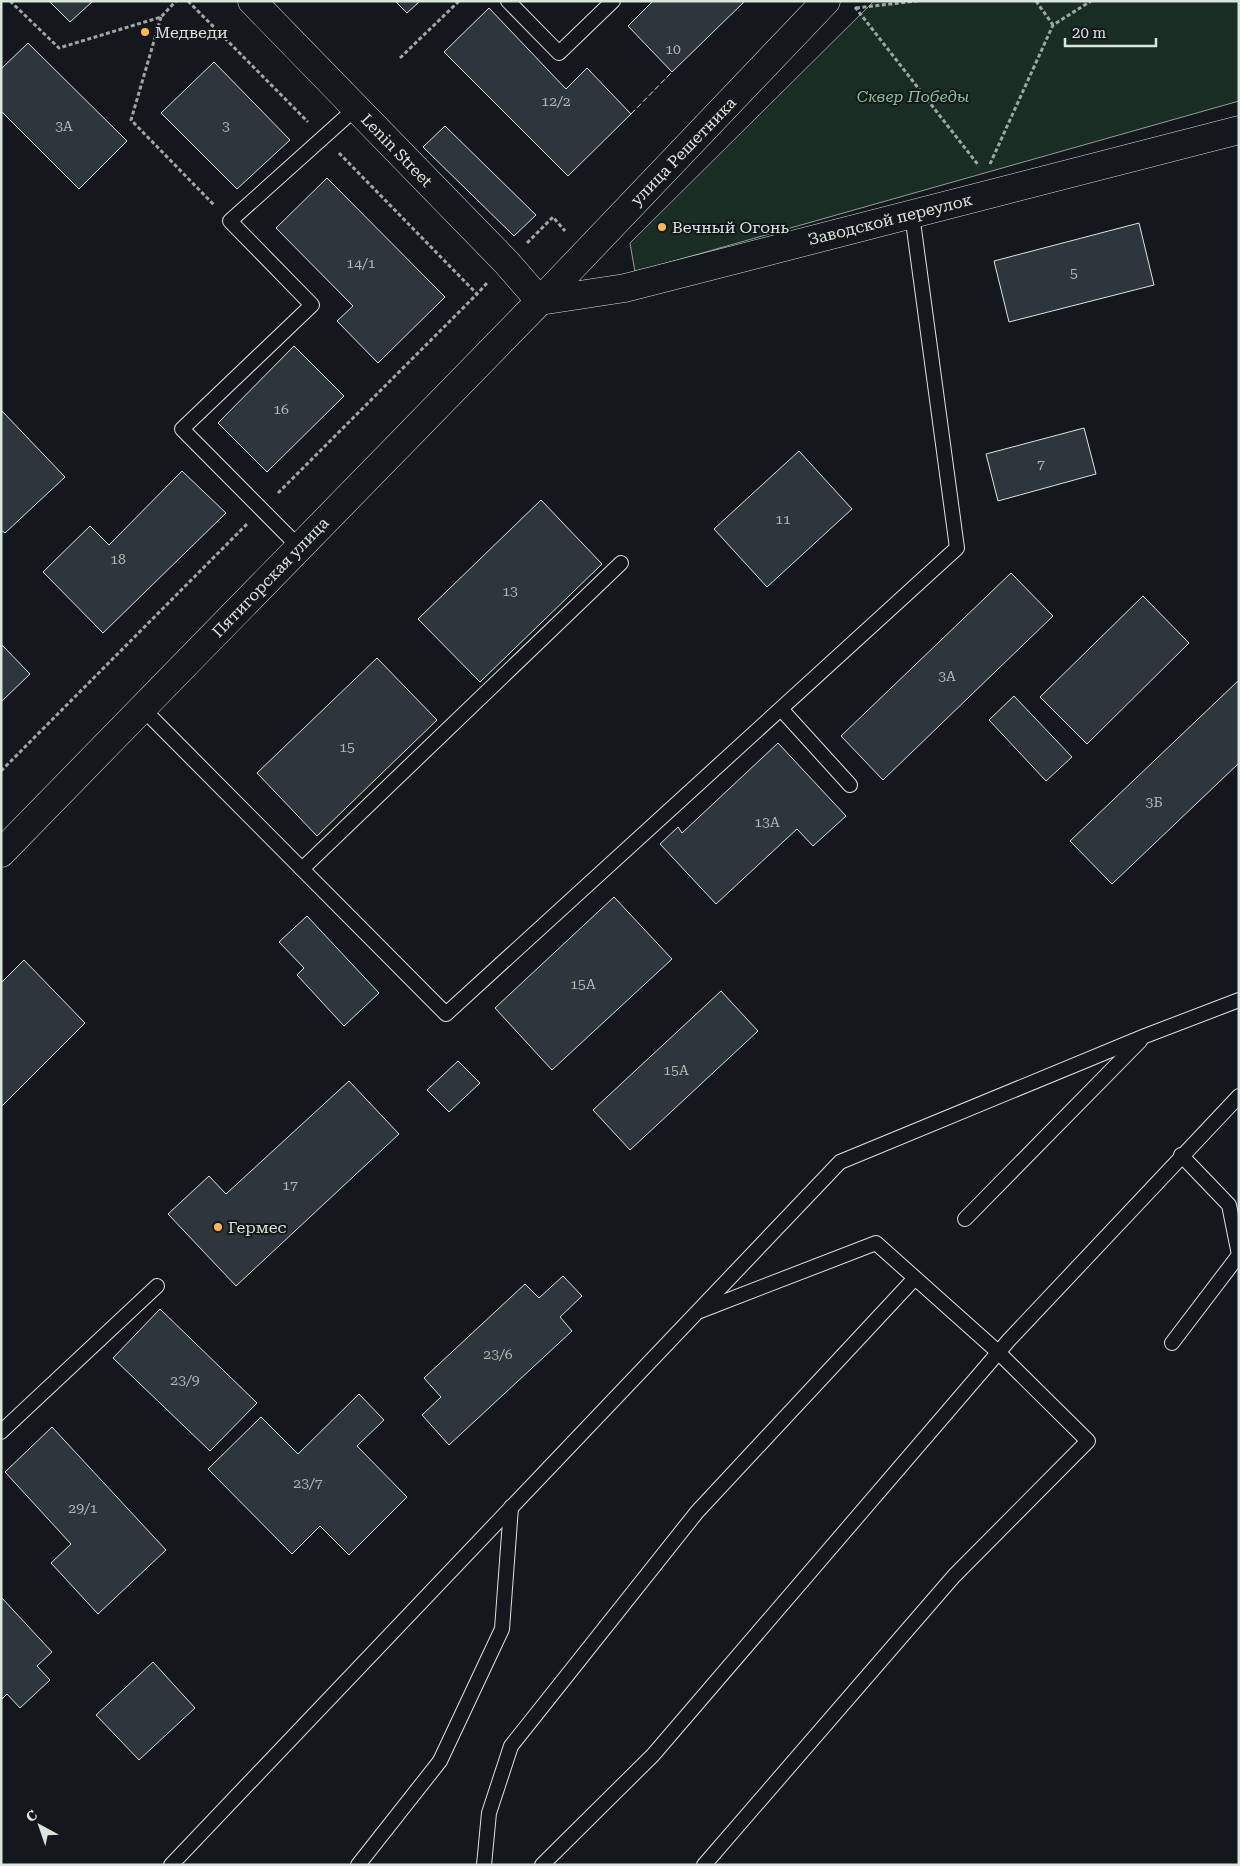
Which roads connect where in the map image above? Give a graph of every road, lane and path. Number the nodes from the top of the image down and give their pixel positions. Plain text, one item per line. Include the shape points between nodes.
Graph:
1 (10, 1) edge
2 (176, 1) edge
3 (188, 1) edge
4 (252, 1) edge
5 (459, 1) edge
6 (508, 1) edge
7 (613, 1) edge
8 (826, 1) edge
9 (917, 1) edge
10 (1036, 1) edge
11 (1091, 1) edge
12 (161, 17) junction
13 (1053, 25) junction
14 (400, 58) dead end
15 (356, 108) junction
16 (1239, 130) edge
17 (324, 138) junction
18 (990, 165) dead end
19 (986, 174) dead end
20 (912, 214) junction
21 (553, 217) dead end
22 (230, 221) junction
23 (507, 263) junction
24 (477, 294) junction
25 (540, 301) junction
26 (261, 510) junction
27 (299, 547) junction
28 (621, 563) dead end
29 (142, 708) junction
30 (781, 709) junction
31 (1, 771) edge
32 (850, 785) dead end
33 (1, 853) edge
34 (302, 869) junction
35 (1239, 1000) edge
36 (1145, 1036) junction
37 (1239, 1096) edge
38 (1182, 1156) junction
39 (965, 1219) dead end
40 (1239, 1255) edge
41 (915, 1278) junction
42 (158, 1286) dead end
43 (697, 1312) junction
44 (1172, 1344) dead end
45 (998, 1352) junction
46 (1, 1432) edge
47 (511, 1506) junction
48 (171, 1865) edge
49 (358, 1865) edge
50 (484, 1865) edge
51 (542, 1865) edge
52 (704, 1865) edge

1 - 12 path via 59,48
2 - 12 path
3 - 17 path
4 - 15 street, Lenin Street
5 - 14 path
6 - 7 lane via 559,53
8 - 25 street, улица Решетника
9 - 19 path via 856,8
10 - 13 path
11 - 13 path
12 - 22 path via 131,120
13 - 18 path
15 - 17 lane
15 - 23 street, Lenin Street
16 - 20 street, Заводской переулок
17 - 22 lane
17 - 24 path
20 - 25 street, Заводской переулок via 625,288
20 - 30 lane via 957,548
21 - 23 path
22 - 26 lane via 312,305 182,429
23 - 24 path
23 - 25 street, Lenin Street
24 - 26 path
25 - 27 street, Пятигорская улица
26 - 27 lane
26 - 31 path
27 - 29 street, Пятигорская улица
28 - 34 lane
29 - 33 street, Пятигорская улица
29 - 34 lane
30 - 32 lane
30 - 34 lane via 446,1014
35 - 36 lane
36 - 39 lane
36 - 43 lane via 840,1162
37 - 38 lane
38 - 40 lane via 1229,1205
38 - 45 lane
40 - 44 lane
41 - 43 lane via 876,1244
41 - 45 lane
41 - 50 lane via 697,1512 510,1746 489,1812
42 - 46 lane
43 - 47 lane
45 - 51 lane via 653,1755
45 - 52 lane via 1088,1441 954,1576
47 - 48 lane
47 - 49 lane via 502,1629 440,1761

